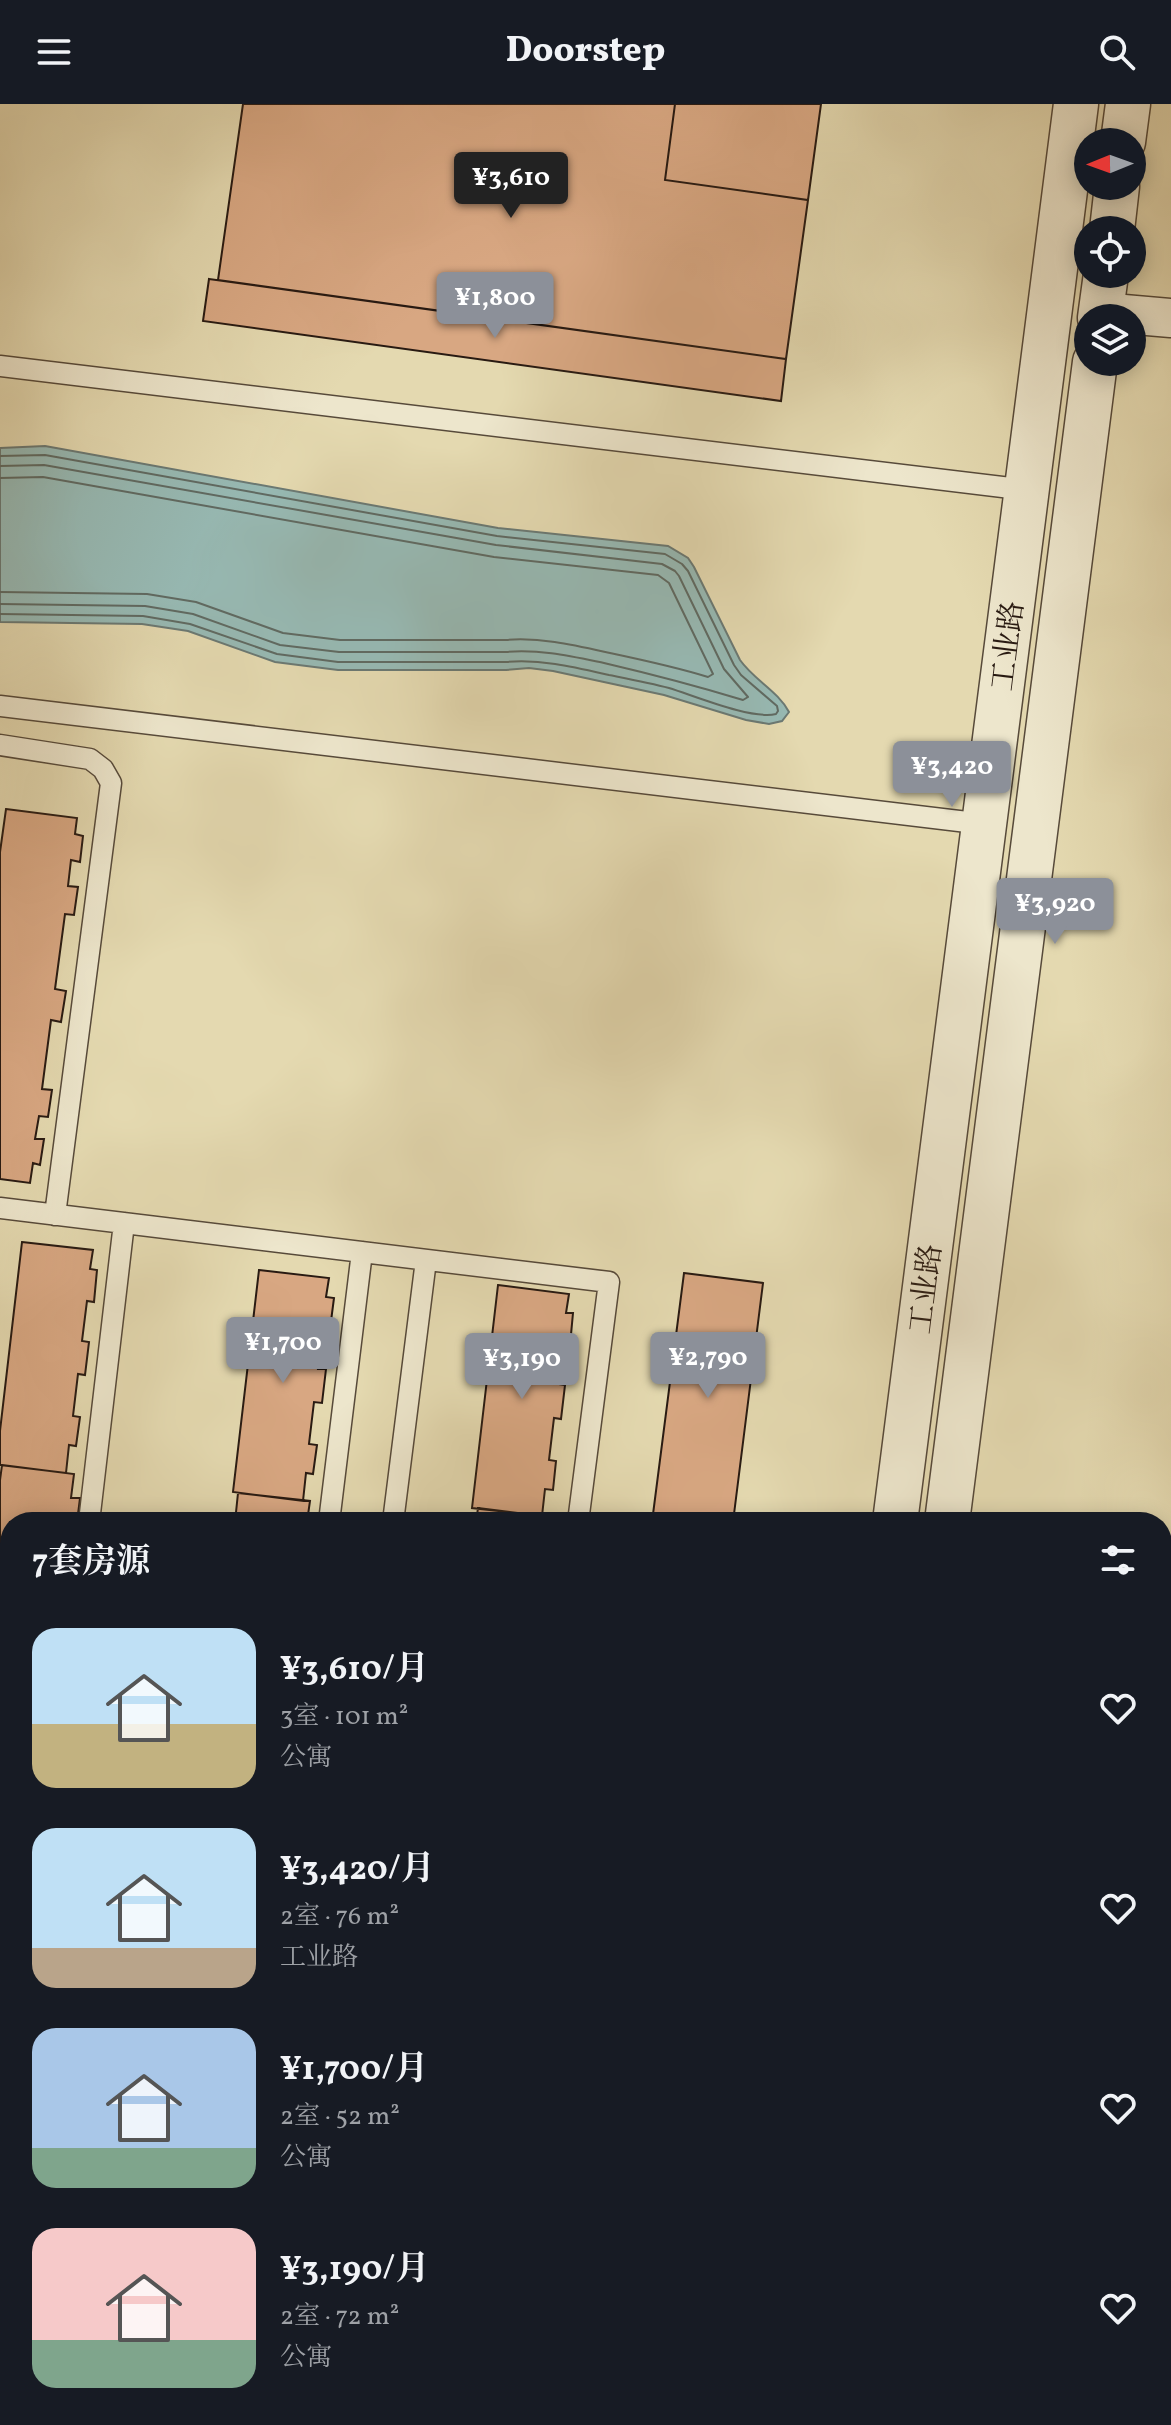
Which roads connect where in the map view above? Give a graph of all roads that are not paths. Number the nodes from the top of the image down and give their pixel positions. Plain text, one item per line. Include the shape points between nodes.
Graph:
1 (1076, 104) edge
2 (1128, 104) edge
3 (1125, 128) edge
4 (1102, 301) edge
5 (1171, 318) edge
6 (0, 366) edge
7 (1093, 376) edge
8 (1027, 490) junction
9 (0, 706) edge
10 (0, 745) edge
11 (984, 824) junction
12 (0, 1208) edge
13 (55, 1215) junction
14 (124, 1223) junction
15 (362, 1252) junction
16 (426, 1260) junction
17 (90, 1512) edge
18 (330, 1512) edge
19 (394, 1512) edge
20 (579, 1512) edge
21 (896, 1512) edge
22 (948, 1512) edge

1 - 8 street, 工业路
2 - 3 street
4 - 5 street
6 - 8 lane
7 - 22 street, 工业路
8 - 11 street, 工业路
9 - 11 lane
10 - 13 lane via 90,759 111,783
11 - 21 street, 工业路
12 - 13 lane
13 - 14 lane
14 - 15 lane
14 - 17 lane
15 - 16 lane
15 - 18 lane
16 - 19 lane
16 - 20 lane via 609,1282

